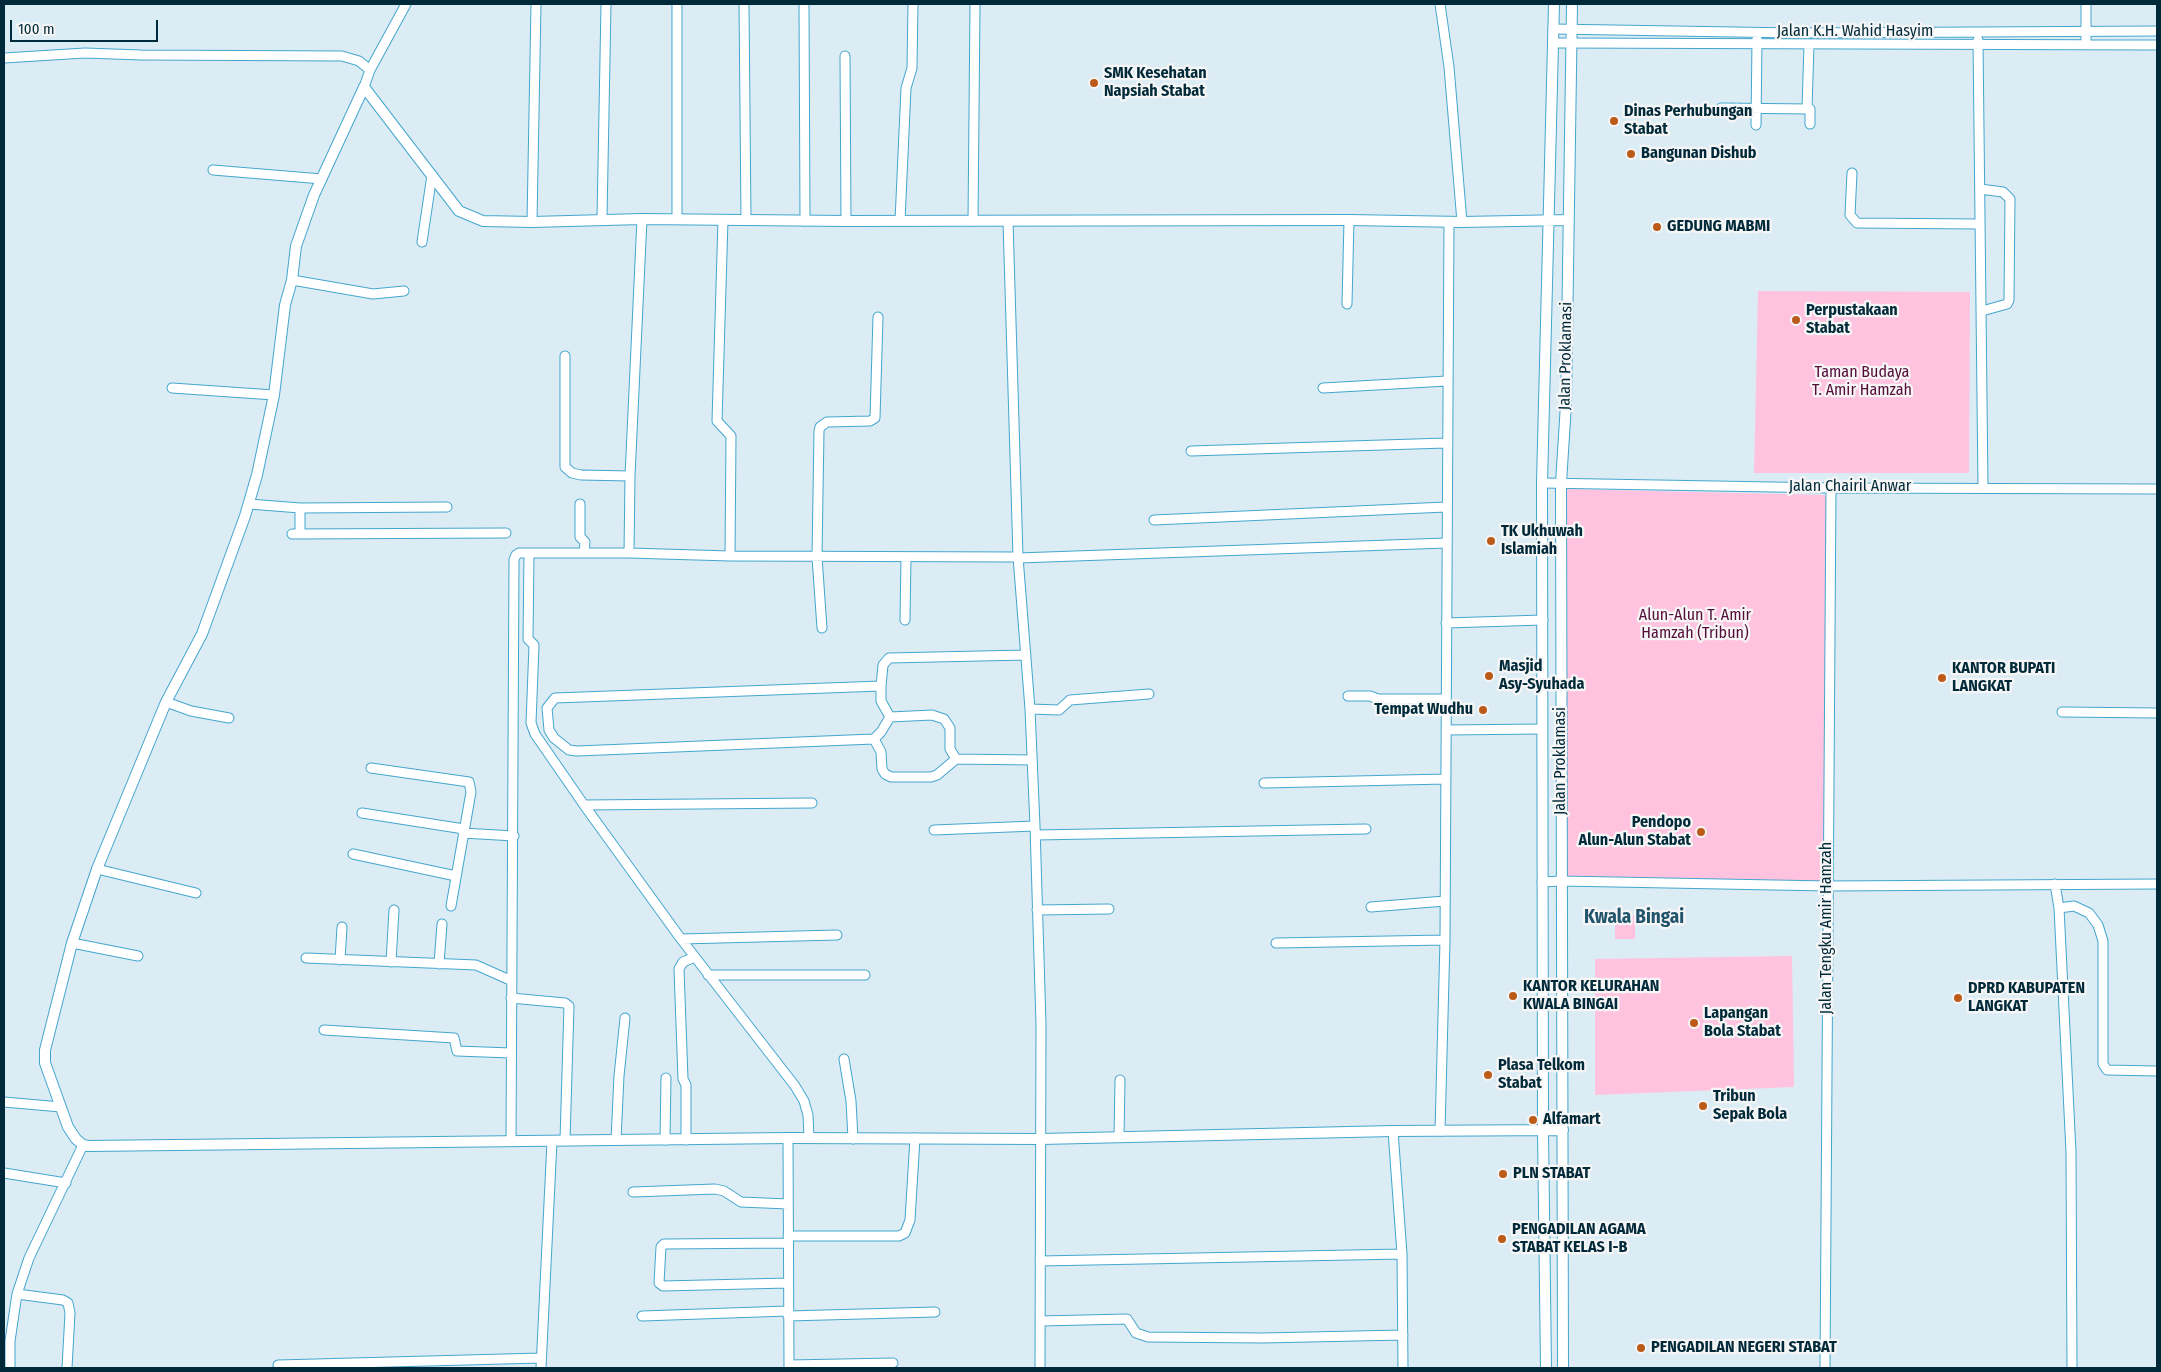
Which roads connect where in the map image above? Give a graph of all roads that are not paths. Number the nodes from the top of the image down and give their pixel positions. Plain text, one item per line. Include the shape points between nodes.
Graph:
1 (406, 4) edge
2 (536, 4) edge
3 (606, 4) edge
4 (677, 4) edge
5 (744, 4) edge
6 (804, 4) edge
7 (913, 4) edge
8 (975, 4) edge
9 (1440, 4) edge
10 (1554, 4) edge
11 (1572, 4) edge
12 (2086, 4) edge
13 (1553, 29) junction
14 (1572, 29) junction
15 (2087, 31) junction
16 (2157, 31) edge
17 (1757, 32) junction
18 (1978, 32) junction
19 (1554, 43) junction
20 (1572, 43) junction
21 (1756, 44) junction
22 (1809, 44) junction
23 (1978, 44) junction
24 (2086, 44) junction
25 (2157, 45) edge
26 (845, 56) dead end
27 (4, 58) edge
28 (370, 70) junction
29 (364, 87) junction
30 (1721, 108) dead end
31 (1756, 108) junction
32 (1807, 109) junction
33 (1810, 124) dead end
34 (1756, 125) dead end
35 (213, 170) dead end
36 (1852, 173) dead end
37 (432, 175) junction
38 (322, 179) junction
39 (1980, 189) junction
40 (602, 219) junction
41 (642, 219) junction
42 (677, 219) junction
43 (746, 219) junction
44 (724, 220) junction
45 (1349, 220) junction
46 (1549, 220) junction
47 (1568, 220) junction
48 (805, 221) junction
49 (846, 221) junction
50 (900, 221) junction
51 (972, 221) junction
52 (1008, 221) junction
53 (532, 222) junction
54 (1449, 222) junction
55 (1462, 222) junction
56 (1980, 224) junction
57 (422, 242) dead end
58 (292, 280) junction
59 (404, 290) dead end
60 (1348, 304) dead end
61 (1982, 312) junction
62 (878, 317) dead end
63 (565, 356) dead end
64 (1447, 381) junction
65 (172, 388) dead end
66 (1323, 388) dead end
67 (274, 395) junction
68 (1446, 443) junction
69 (1191, 451) dead end
70 (630, 476) junction
71 (1542, 483) junction
72 (1562, 483) junction
73 (1983, 487) junction
74 (1831, 488) junction
75 (2157, 489) edge
76 (249, 504) junction
77 (580, 504) dead end
78 (447, 507) dead end
79 (1446, 507) junction
80 (300, 508) junction
81 (1154, 520) dead end
82 (506, 533) dead end
83 (1446, 543) junction
84 (525, 553) junction
85 (584, 553) junction
86 (629, 553) junction
87 (730, 556) junction
88 (818, 556) junction
89 (906, 557) junction
90 (1018, 558) junction
91 (905, 620) dead end
92 (1543, 620) junction
93 (1446, 623) junction
94 (822, 628) dead end
95 (1026, 655) junction
96 (881, 686) junction
97 (1149, 694) dead end
98 (1348, 696) dead end
99 (1446, 699) junction
100 (166, 702) junction
101 (1030, 709) junction
102 (2062, 712) dead end
103 (2157, 713) edge
104 (890, 717) junction
105 (229, 718) dead end
106 (1542, 729) junction
107 (1446, 730) junction
108 (874, 739) junction
109 (956, 759) junction
110 (1032, 760) junction
111 (371, 768) dead end
112 (1446, 779) junction
113 (1264, 783) dead end
114 (812, 803) dead end
115 (584, 805) junction
116 (362, 813) dead end
117 (934, 830) dead end
118 (1366, 830) dead end
119 (464, 831) junction
120 (1036, 831) junction
121 (514, 836) junction
122 (353, 854) dead end
123 (97, 868) junction
124 (456, 876) junction
125 (1561, 881) junction
126 (1542, 882) junction
127 (2055, 884) junction
128 (2157, 884) edge
129 (1828, 886) junction
130 (196, 893) dead end
131 (1445, 901) junction
132 (451, 906) dead end
133 (1371, 907) dead end
134 (2059, 908) junction
135 (1109, 909) dead end
136 (394, 910) dead end
137 (1037, 910) junction
138 (442, 924) dead end
139 (342, 927) dead end
140 (837, 935) dead end
141 (681, 939) junction
142 (1445, 940) junction
143 (72, 943) junction
144 (1276, 943) dead end
145 (138, 956) dead end
146 (306, 958) dead end
147 (690, 959) junction
148 (340, 960) junction
149 (391, 962) junction
150 (439, 964) junction
151 (708, 975) junction
152 (865, 975) dead end
153 (512, 981) junction
154 (511, 998) junction
155 (625, 1018) dead end
156 (324, 1030) dead end
157 (511, 1053) junction
158 (844, 1059) dead end
159 (2157, 1071) edge
160 (666, 1078) dead end
161 (1120, 1080) dead end
162 (4, 1102) edge
163 (61, 1107) junction
164 (1564, 1130) junction
165 (1393, 1131) junction
166 (1440, 1131) junction
167 (1543, 1131) junction
168 (1119, 1137) junction
169 (788, 1138) junction
170 (809, 1138) junction
171 (915, 1138) junction
172 (853, 1139) junction
173 (1041, 1139) junction
174 (552, 1140) junction
175 (565, 1140) junction
176 (616, 1140) junction
177 (665, 1140) junction
178 (686, 1140) junction
179 (511, 1141) junction
180 (83, 1145) junction
181 (4, 1173) edge
182 (66, 1183) junction
183 (633, 1192) dead end
184 (788, 1204) junction
185 (788, 1240) junction
186 (1402, 1254) junction
187 (1040, 1261) junction
188 (788, 1283) junction
189 (17, 1294) junction
190 (935, 1312) dead end
191 (790, 1314) junction
192 (642, 1316) dead end
193 (1040, 1321) junction
194 (1403, 1335) junction
195 (7, 1341) edge
196 (542, 1358) junction
197 (893, 1363) dead end
198 (278, 1365) dead end
199 (793, 1366) edge
200 (10, 1368) edge
201 (67, 1368) edge
202 (541, 1368) edge
203 (1040, 1368) edge
204 (1403, 1368) edge
205 (1546, 1368) edge
206 (1563, 1368) edge
207 (1825, 1368) edge
208 (2072, 1368) edge

1 - 28 street
2 - 53 street
3 - 40 street
4 - 42 street
5 - 43 street
6 - 48 street
7 - 50 street via 912,68 906,88
8 - 51 street
9 - 55 street via 1449,66
10 - 13 street, Jalan Proklamasi
11 - 14 street, Jalan Proklamasi
12 - 15 street
13 - 14 street, Jalan K.H. Wahid Hasyim
13 - 19 street, Jalan Proklamasi
14 - 17 street, Jalan K.H. Wahid Hasyim
14 - 20 street, Jalan Proklamasi
15 - 16 street, Jalan K.H. Wahid Hasyim
15 - 18 street, Jalan K.H. Wahid Hasyim
15 - 24 street
17 - 18 street, Jalan K.H. Wahid Hasyim
17 - 21 street
18 - 23 street
19 - 20 street, Jalan K.H. Wahid Hasyim
19 - 46 street, Jalan Proklamasi
20 - 21 street, Jalan K.H. Wahid Hasyim
20 - 47 street, Jalan Proklamasi
21 - 22 street, Jalan K.H. Wahid Hasyim
21 - 31 street
22 - 23 street, Jalan K.H. Wahid Hasyim
22 - 32 street
23 - 24 street, Jalan K.H. Wahid Hasyim
23 - 39 street
24 - 25 street, Jalan K.H. Wahid Hasyim
26 - 49 street
27 - 28 street via 85,53 342,56 359,60
28 - 29 street
29 - 37 street
29 - 38 street
30 - 31 street
31 - 32 street
31 - 34 street
32 - 33 street via 1810,109
35 - 38 street
36 - 56 street via 1850,215 1858,223
37 - 53 street via 458,211 470,217 483,221
37 - 57 street
38 - 58 street via 296,246
39 - 56 street
39 - 61 street via 2003,192 2010,199 2009,300 2007,304
40 - 41 street
40 - 53 street
41 - 42 street
41 - 70 street
42 - 44 street
43 - 44 street
43 - 48 street
44 - 87 street via 718,421 731,436
45 - 52 street
45 - 54 street
45 - 60 street
46 - 47 street
46 - 55 street
46 - 71 street, Jalan Proklamasi
47 - 72 street, Jalan Proklamasi
48 - 49 street
49 - 50 street
50 - 51 street
51 - 52 street
52 - 90 street
54 - 55 street
54 - 64 street
56 - 61 street
58 - 59 street via 374,294
58 - 67 street via 285,305
61 - 73 street
62 - 88 street via 876,418 870,421 827,422 820,427
63 - 70 street via 565,467 581,475
64 - 66 street
64 - 68 street
65 - 67 street
67 - 76 street
68 - 69 street
68 - 79 street
70 - 86 street
71 - 72 street, Jalan Chairil Anwar
71 - 92 street, Jalan Proklamasi
72 - 74 street, Jalan Chairil Anwar
72 - 125 street, Jalan Proklamasi
73 - 74 street, Jalan Chairil Anwar
73 - 75 street, Jalan Chairil Anwar
74 - 129 street, Jalan Tengku Amir Hamzah
76 - 80 street
76 - 100 street via 202,634
77 - 85 street via 580,537 585,542
78 - 80 street
79 - 81 street
79 - 83 street
80 - 82 street via 296,534
83 - 90 street
83 - 93 street
84 - 85 street
84 - 115 street via 528,639 534,645 531,723 543,748
84 - 121 street via 514,560
85 - 86 street
86 - 87 street
87 - 88 street
88 - 89 street
88 - 94 street
89 - 90 street
89 - 91 street
90 - 95 street
92 - 93 street
92 - 106 street, Jalan Proklamasi
93 - 99 street
95 - 96 street via 889,658 882,665
95 - 101 street
96 - 104 street via 882,701
96 - 108 street via 554,698 547,708 549,730 554,738 569,750 577,751
97 - 101 street via 1070,700 1059,710
98 - 99 street via 1370,696 1378,700
99 - 107 street
100 - 105 street
100 - 123 street
101 - 110 street
102 - 103 street
104 - 108 street
104 - 109 street via 932,715 944,719 950,728 950,750
106 - 107 street
106 - 126 street, Jalan Proklamasi
107 - 112 street
108 - 109 street via 881,752 882,769 890,777 931,777
109 - 110 street
110 - 120 street
111 - 119 street via 469,782 471,792
112 - 113 street
112 - 131 street
114 - 115 street
115 - 141 street
116 - 119 street
117 - 120 street
118 - 120 street
119 - 121 street
119 - 124 street
120 - 137 street
121 - 153 street
122 - 124 street
123 - 130 street
123 - 143 street
124 - 132 street
125 - 126 street
125 - 129 street
125 - 164 street, Jalan Proklamasi
126 - 167 street, Jalan Proklamasi
127 - 128 street
127 - 129 street
127 - 134 street
129 - 207 street, Jalan Tengku Amir Hamzah
131 - 133 street
131 - 142 street
134 - 159 street via 2074,906 2089,914 2103,940 2103,1064 2107,1070
134 - 208 street via 2071,1152
135 - 137 street
136 - 149 street
137 - 173 street
138 - 150 street
139 - 148 street
140 - 141 street
141 - 147 street
142 - 144 street
142 - 166 street
143 - 145 street
143 - 163 street via 45,1050 45,1063
146 - 148 street
147 - 151 street
147 - 178 street via 679,970
148 - 149 street
149 - 150 street
150 - 153 street via 476,965
151 - 152 street
151 - 170 street via 795,1086 808,1115
153 - 154 street
154 - 157 street
154 - 175 street via 569,1006
155 - 176 street
156 - 157 street via 454,1038 457,1051
157 - 179 street
158 - 172 street
160 - 177 street
161 - 168 street
162 - 163 street
163 - 180 street via 68,1128
164 - 167 street
164 - 206 street, Jalan Proklamasi
165 - 166 street
165 - 168 street
165 - 186 street
166 - 167 street
167 - 205 street, Jalan Proklamasi
168 - 173 street
169 - 170 street
169 - 178 street
169 - 184 street
170 - 172 street
171 - 172 street
171 - 173 street
171 - 185 street via 910,1220 905,1233 899,1236
173 - 187 street
174 - 175 street
174 - 179 street
174 - 196 street
175 - 176 street
176 - 177 street
177 - 178 street
179 - 180 street
180 - 182 street
181 - 182 street
182 - 189 street via 29,1258
183 - 184 street via 715,1189 741,1202
184 - 185 street
185 - 188 street
185 - 188 street via 664,1244 661,1247 659,1283 663,1286
186 - 187 street
186 - 194 street
187 - 193 street
188 - 191 street
189 - 195 street
189 - 201 street via 68,1303
190 - 191 street
191 - 192 street
191 - 199 street
193 - 194 street via 1127,1319 1136,1333 1148,1337
193 - 203 street
194 - 204 street
195 - 200 street
196 - 198 street
196 - 202 street
197 - 199 street

